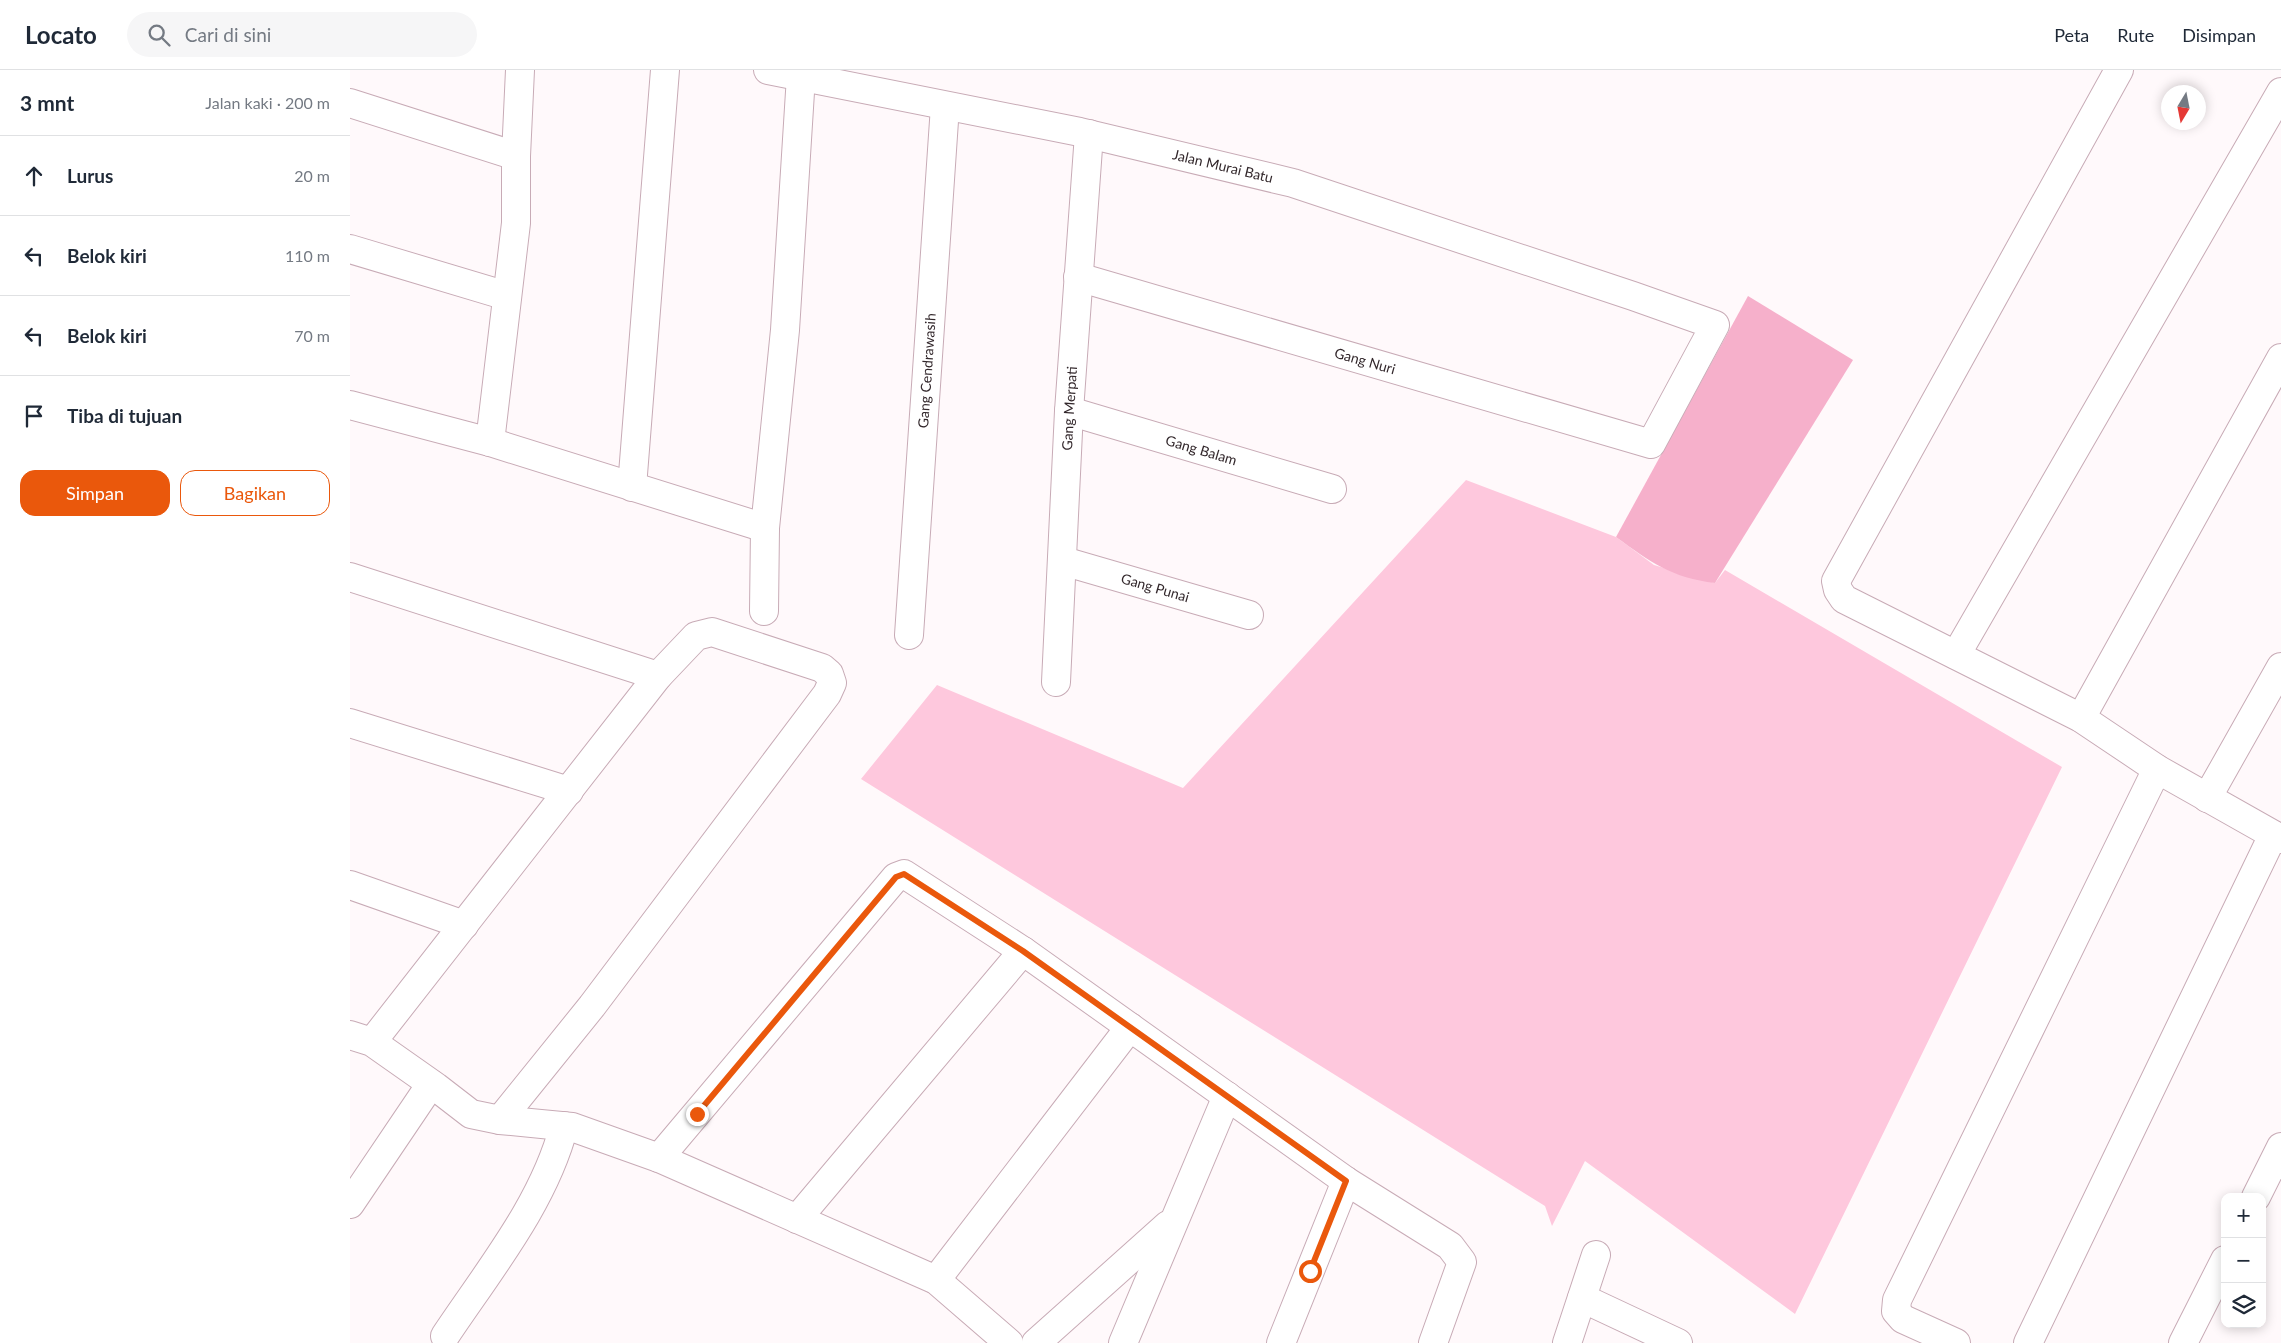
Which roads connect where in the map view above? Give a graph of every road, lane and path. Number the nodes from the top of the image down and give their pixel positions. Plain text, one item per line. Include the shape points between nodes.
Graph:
1 (520, 70) edge
2 (665, 70) edge
3 (768, 70) edge
4 (2119, 70) edge
5 (801, 76) junction
6 (2281, 92) edge
7 (350, 103) edge
8 (945, 106) junction
9 (1089, 134) junction
10 (516, 156) junction
11 (350, 248) edge
12 (1078, 277) junction
13 (508, 296) junction
14 (2281, 358) edge
15 (350, 404) edge
16 (1069, 411) junction
17 (490, 442) junction
18 (1651, 444) joint
19 (632, 487) junction
20 (1332, 489) dead end
21 (765, 528) junction
22 (1063, 561) junction
23 (350, 577) edge
24 (764, 611) dead end
25 (1249, 615) dead end
26 (909, 635) dead end
27 (1956, 655) junction
28 (2281, 667) edge
29 (658, 676) junction
30 (1056, 682) dead end
31 (2081, 718) junction
32 (350, 723) edge
33 (2157, 769) junction
34 (569, 791) junction
35 (2207, 798) junction
36 (2277, 837) edge
37 (350, 885) edge
38 (464, 925) junction
39 (1023, 951) junction
40 (1130, 1027) junction
41 (361, 1039) edge
42 (431, 1084) junction
43 (1227, 1096) junction
44 (500, 1120) junction
45 (564, 1126) junction
46 (2281, 1147) edge
47 (660, 1158) junction
48 (1346, 1181) junction
49 (2258, 1193) edge
50 (350, 1204) edge
51 (797, 1219) junction
52 (1173, 1221) junction
53 (1596, 1255) dead end
54 (2221, 1268) edge
55 (936, 1280) junction
56 (1582, 1298) junction
57 (445, 1336) dead end
58 (1008, 1343) edge
59 (1036, 1343) edge
60 (1123, 1343) edge
61 (1281, 1343) edge
62 (1433, 1343) edge
63 (1567, 1343) edge
64 (1678, 1343) edge
65 (1956, 1343) edge
66 (2028, 1343) edge
67 (2183, 1343) edge

1 - 10 street
2 - 19 street
3 - 5 street, Jalan Murai Batu
4 - 27 street via 1836,580 1844,599
5 - 8 street, Jalan Murai Batu
5 - 21 street via 785,330
6 - 27 street
7 - 10 street
8 - 9 street, Jalan Murai Batu
8 - 26 street, Gang Cendrawasih
9 - 12 street, Gang Merpati
9 - 18 street, Jalan Murai Batu via 1293,183 1715,325
10 - 13 street via 516,223
11 - 13 street
12 - 16 street, Gang Merpati
12 - 18 street, Gang Nuri
13 - 17 street
14 - 31 street
15 - 17 street
16 - 20 street, Gang Balam
16 - 22 street, Gang Merpati
17 - 19 street
19 - 21 street
21 - 24 street
22 - 25 street, Gang Punai
22 - 30 street, Gang Merpati
23 - 29 street
27 - 31 street
28 - 35 street
29 - 34 street
29 - 44 street via 696,636 712,632 822,668 832,683 827,694 592,1006
31 - 33 street
32 - 34 street
33 - 35 street
33 - 65 street via 1897,1300 1896,1311 1902,1319
34 - 38 street
35 - 36 street
36 - 66 street
37 - 38 street
38 - 41 street
39 - 40 street
39 - 47 street via 908,876 900,874
39 - 51 street
40 - 43 street
40 - 55 street
41 - 42 street
42 - 44 street via 471,1114
42 - 50 street
43 - 48 street
43 - 52 street
44 - 45 street
45 - 47 street via 572,1126
45 - 57 street via 558,1150 524,1217
46 - 49 street
47 - 51 street
48 - 61 street
48 - 62 street via 1450,1246 1462,1262
51 - 55 street
52 - 59 street
52 - 60 street
53 - 56 street
54 - 67 street
55 - 58 street
56 - 63 street
56 - 64 street

